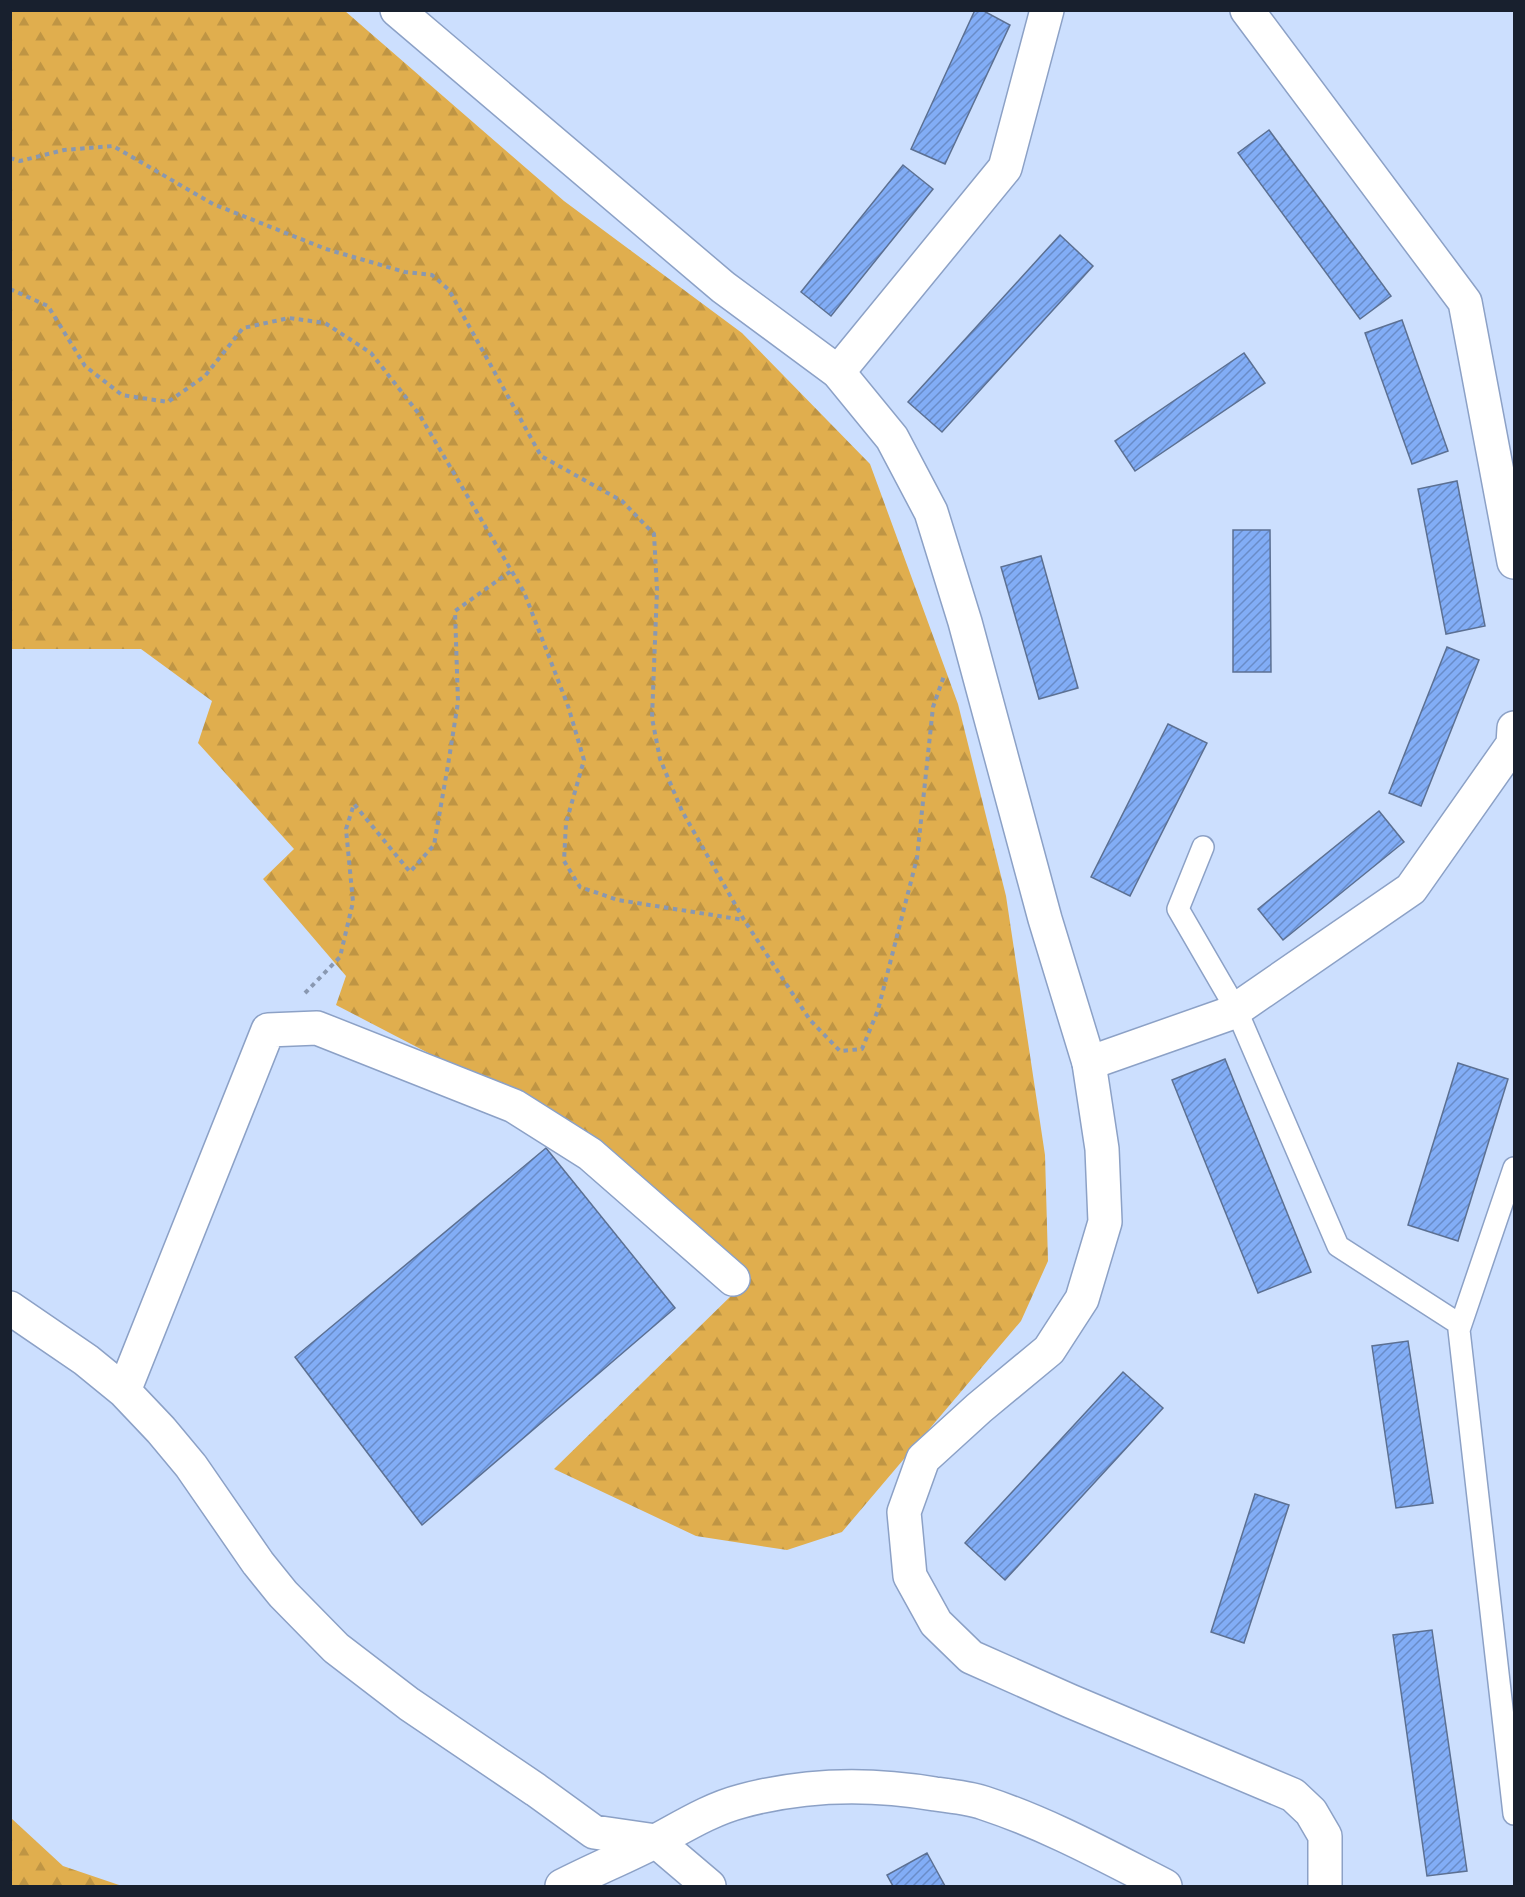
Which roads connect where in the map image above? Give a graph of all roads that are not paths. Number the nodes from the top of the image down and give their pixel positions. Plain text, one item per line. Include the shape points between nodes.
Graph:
1 (397, 10) edge
2 (1047, 10) edge
3 (1247, 10) edge
4 (838, 372) junction
5 (1515, 562) edge
6 (1514, 739) edge
7 (1203, 847) dead end
8 (1236, 1009) junction
9 (1089, 1063) junction
10 (1515, 1168) edge
11 (732, 1279) dead end
12 (10, 1308) edge
13 (1460, 1324) junction
14 (124, 1391) junction
15 (1515, 1814) edge
16 (656, 1841) junction
17 (562, 1887) edge
18 (709, 1887) edge
19 (1165, 1887) edge
20 (1325, 1887) edge

1 - 4 street via 723,287
2 - 4 street via 1005,168
3 - 5 street via 1465,302
4 - 9 street via 892,438 931,512
6 - 8 street via 1412,889
7 - 8 lane via 1178,909
8 - 9 street
8 - 13 lane via 1338,1246
9 - 20 street via 1102,1149 1105,1222 1082,1299 1049,1350 923,1459 904,1512 910,1576 936,1623 971,1657 1293,1795 1311,1812 1325,1836
10 - 13 lane
11 - 14 street via 590,1154 514,1106 317,1028 268,1030
12 - 14 street
13 - 15 lane
14 - 16 street via 190,1466 283,1594 336,1648 594,1833
16 - 17 street
16 - 18 street
16 - 19 street via 701,1816 741,1801 811,1788 872,1786 982,1802 1061,1833

